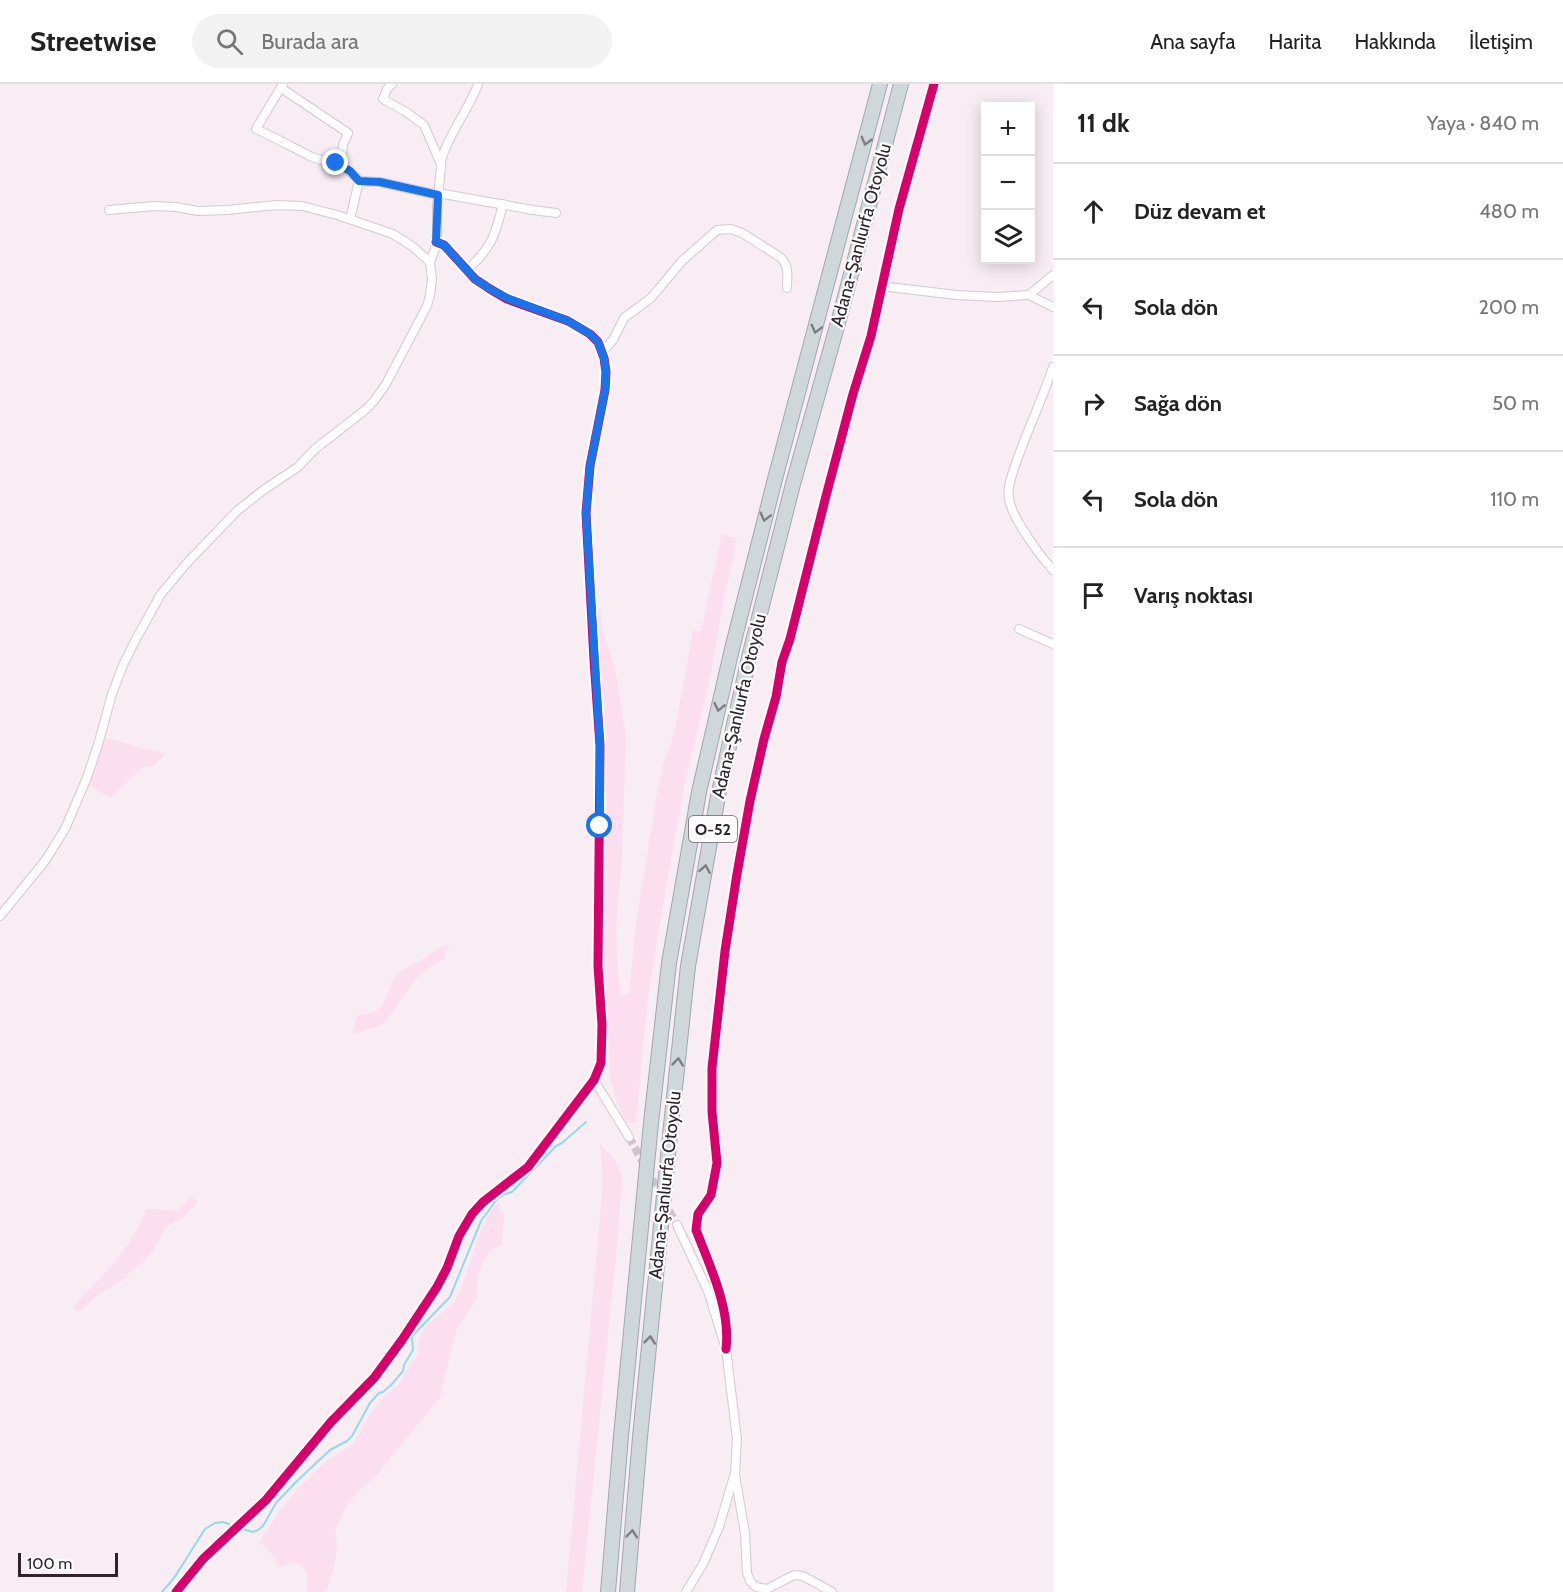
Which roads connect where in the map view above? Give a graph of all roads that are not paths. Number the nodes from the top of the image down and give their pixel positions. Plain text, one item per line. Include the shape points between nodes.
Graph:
1 (391, 84) edge
2 (478, 84) edge
3 (880, 84) edge
4 (901, 84) edge
5 (934, 84) edge
6 (282, 86) edge
7 (440, 162) junction
8 (341, 165) junction
9 (359, 181) junction
10 (438, 194) junction
11 (504, 204) junction
12 (110, 210) dead end
13 (556, 213) dead end
14 (351, 219) junction
15 (436, 242) junction
16 (430, 262) junction
17 (467, 270) junction
18 (1053, 275) edge
19 (881, 286) junction
20 (787, 288) dead end
21 (1029, 295) junction
22 (1053, 307) edge
23 (602, 352) junction
24 (1053, 367) edge
25 (1053, 570) edge
26 (1019, 629) dead end
27 (1053, 644) edge
28 (0, 916) edge
29 (594, 1080) junction
30 (628, 1137) tunnel mouth
31 (677, 1225) tunnel mouth
32 (726, 1349) junction
33 (735, 1473) junction
34 (176, 1592) edge
35 (608, 1592) edge
36 (627, 1592) edge
37 (686, 1592) edge
38 (832, 1592) edge

1 - 7 street via 382,99 424,125
2 - 7 street
3 -> 35 highway, Adana-Şanlıurfa Otoyolu / O-52 via 775,479 697,804 667,975
36 -> 4 highway, Adana-Şanlıurfa Otoyolu / O-52 via 688,966 718,796 756,630
5 - 19 street via 898,209
6 - 8 street via 348,133
6 - 8 street via 256,129 315,158
7 - 10 street
8 - 9 street
9 - 10 street
9 - 14 street
10 - 11 street
10 - 15 street
11 - 13 street
11 - 17 street via 496,233 481,258
12 - 14 street via 154,206 220,211 290,206
14 - 16 street via 400,237
15 - 16 street
15 - 17 street via 444,245
16 - 28 street via 432,285 427,306 374,401 298,467 237,512 156,601 118,679 93,760 68,822 45,861
17 - 23 street via 507,298 568,321 590,334
18 - 21 street
19 - 21 street via 989,297
19 - 32 street via 766,728 725,951 711,1085 717,1162 711,1195 698,1215 696,1230 726,1318
20 - 23 street via 788,269 780,257 742,233 717,230 682,261 651,298 624,318
21 - 22 street
23 - 29 street via 605,390 590,466 586,513 600,746 598,966 602,1034 601,1063
24 - 25 street via 1008,492 1011,507 1029,539
26 - 27 street
29 - 30 street
29 - 34 street via 528,1167 472,1214 437,1287 374,1377 277,1488 203,1559
31 - 32 street via 708,1292
32 - 33 street via 736,1425
33 - 37 street via 715,1539
33 - 38 street via 750,1581 767,1588 794,1575 803,1576

